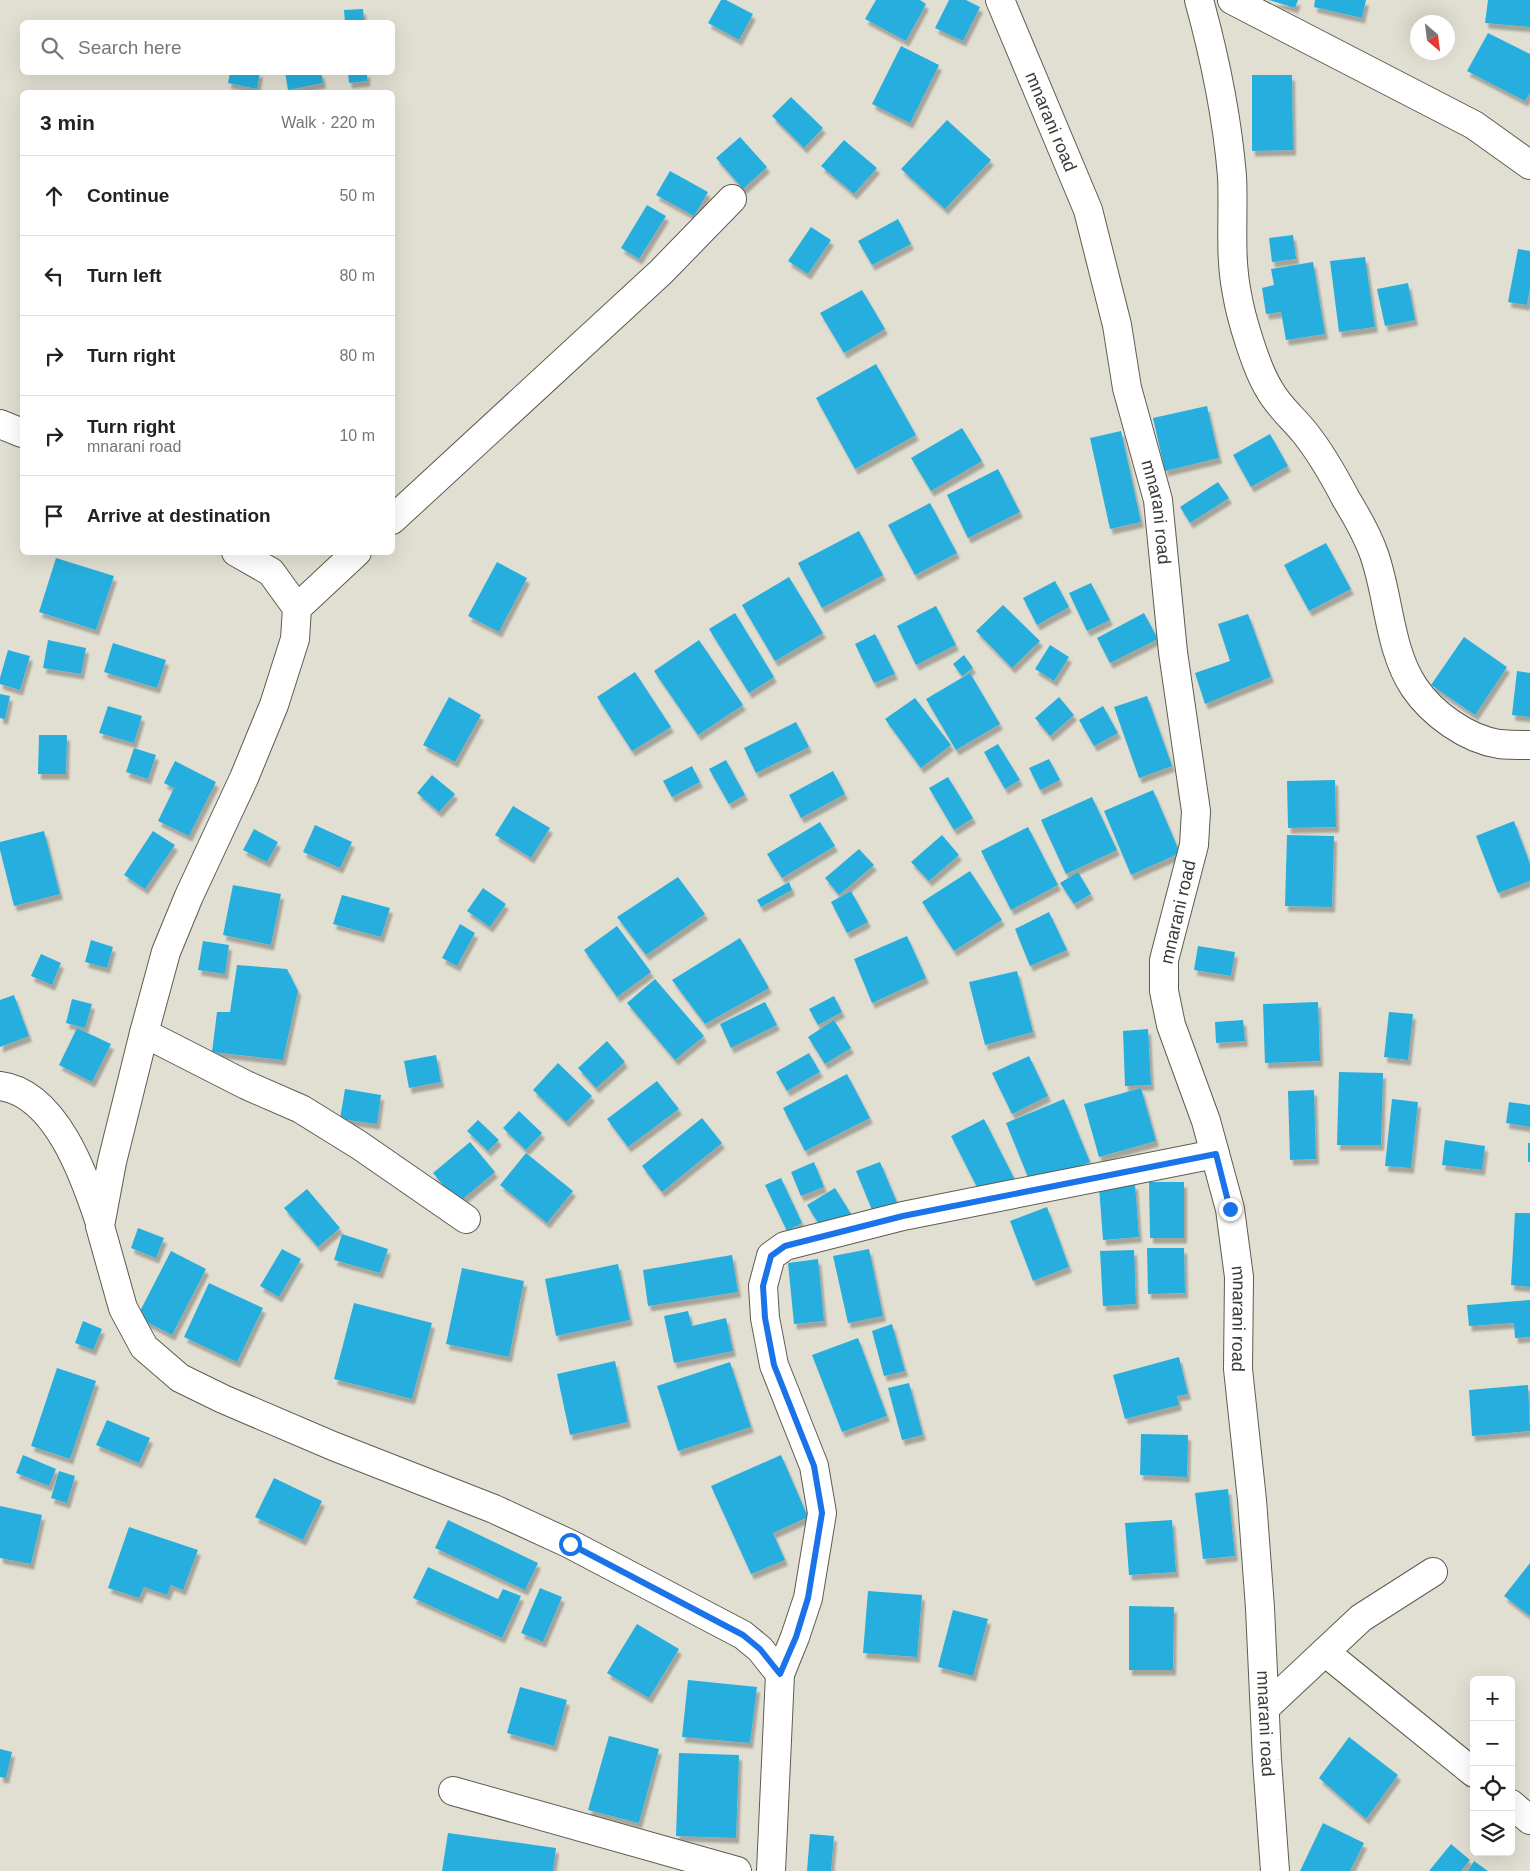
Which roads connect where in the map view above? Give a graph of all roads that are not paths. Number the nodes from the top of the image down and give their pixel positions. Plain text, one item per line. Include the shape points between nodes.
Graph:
1 (1000, 0) edge
2 (1199, 0) edge
3 (1232, 0) edge
4 (1530, 165) edge
5 (732, 199) dead end
6 (0, 424) edge
7 (20, 431) edge
8 (395, 517) edge
9 (241, 555) edge
10 (354, 555) edge
11 (297, 608) junction
12 (1530, 745) edge
13 (144, 1033) junction
14 (0, 1086) edge
15 (1216, 1154) junction
16 (466, 1219) dead end
17 (100, 1226) junction
18 (1434, 1572) dead end
19 (1325, 1652) junction
20 (780, 1674) junction
21 (1266, 1706) junction
22 (1470, 1770) edge
23 (453, 1791) dead end
24 (1515, 1807) edge
25 (1530, 1820) edge
26 (737, 1871) edge
27 (771, 1871) edge
28 (1275, 1871) edge

1 - 15 street, mnarani road via 1088,210 1117,326 1127,388 1158,500 1173,652 1196,811 1194,845 1164,960 1164,991 1171,1025
2 - 12 street via 1220,87 1228,140 1232,179 1232,260 1237,294 1268,388 1327,465 1366,534 1377,565 1400,662 1414,688 1437,713 1468,734 1499,744
3 - 4 street via 1474,125
5 - 8 street via 661,272
6 - 7 street
9 - 11 street via 271,572
10 - 11 street
11 - 13 street via 296,639 274,705 166,952
13 - 16 street via 301,1109
13 - 17 street via 112,1162
14 - 17 street via 13,1088 33,1101 54,1122 71,1148 87,1183
15 - 20 street via 903,1216 785,1246 771,1256 763,1286 774,1365 814,1466 822,1513 808,1598
15 - 21 street, mnarani road via 1230,1209 1239,1277 1238,1369 1254,1519
17 - 20 street via 123,1308 144,1347 180,1378 222,1399 494,1509 570,1544 743,1635 760,1649
18 - 19 street via 1360,1618
19 - 21 street
19 - 22 street
20 - 27 street
21 - 28 street, mnarani road
23 - 26 street
24 - 25 street

